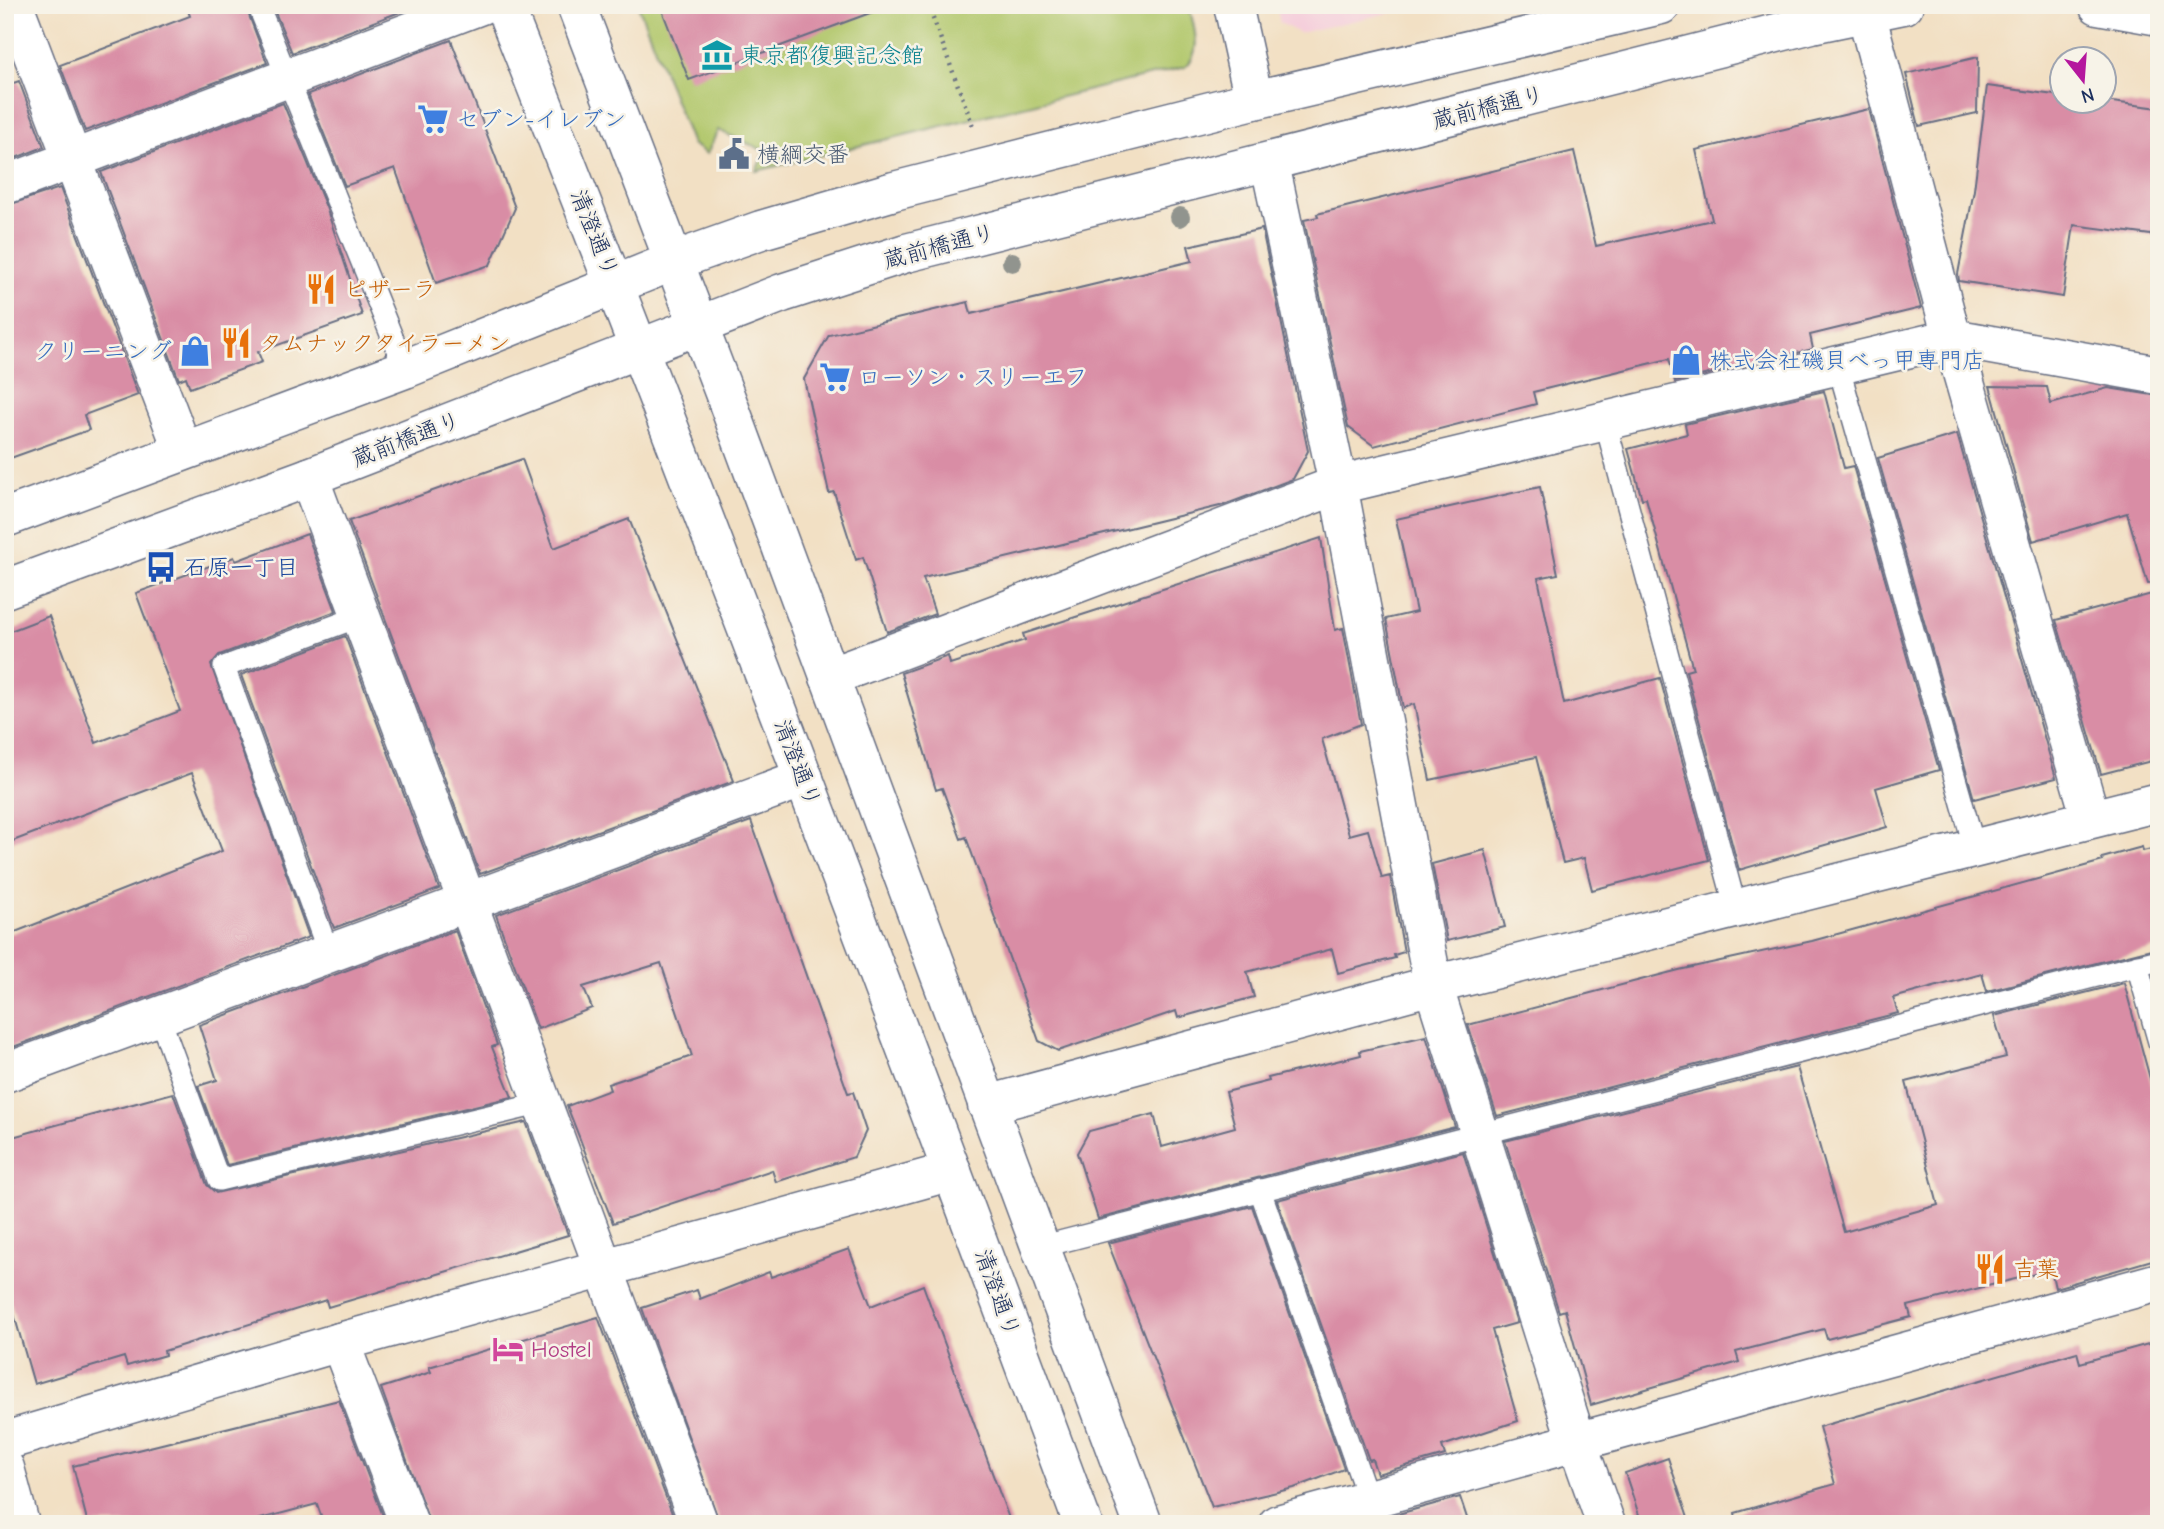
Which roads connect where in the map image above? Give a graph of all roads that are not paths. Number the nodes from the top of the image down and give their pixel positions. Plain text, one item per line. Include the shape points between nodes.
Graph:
1 (14, 5) edge
2 (258, 5) edge
3 (481, 5) edge
4 (504, 5) edge
5 (576, 5) edge
6 (1233, 5) edge
7 (1661, 5) edge
8 (1904, 5) edge
9 (2098, 5) edge
10 (1864, 8) edge
11 (2159, 16) edge
12 (288, 78) junction
13 (1254, 100) junction
14 (74, 159) junction
15 (1270, 164) junction
16 (5, 185) edge
17 (674, 261) junction
18 (615, 284) junction
19 (698, 325) junction
20 (1952, 338) junction
21 (640, 348) junction
22 (1838, 365) junction
23 (405, 369) junction
24 (2159, 375) edge
25 (1605, 421) junction
26 (183, 451) junction
27 (309, 477) junction
28 (1338, 485) junction
29 (5, 518) edge
30 (5, 589) edge
31 (361, 616) junction
32 (829, 677) junction
33 (804, 778) junction
34 (2159, 802) edge
35 (2091, 819) junction
36 (1975, 849) junction
37 (468, 902) junction
38 (1736, 909) junction
39 (329, 954) junction
40 (2159, 960) edge
41 (2137, 965) junction
42 (1433, 985) junction
43 (159, 1016) junction
44 (2159, 1042) edge
45 (5, 1073) edge
46 (543, 1103) junction
47 (987, 1105) junction
48 (1479, 1135) junction
49 (952, 1171) junction
50 (1260, 1190) junction
51 (1040, 1247) junction
52 (605, 1270) junction
53 (2159, 1282) edge
54 (340, 1342) junction
55 (5, 1441) edge
56 (1577, 1442) junction
57 (5, 1468) edge
58 (1373, 1511) edge
59 (20, 1524) edge
60 (409, 1524) edge
61 (699, 1524) edge
62 (1083, 1524) edge
63 (1143, 1524) edge
64 (1278, 1524) edge
65 (1606, 1524) edge

1 - 14 street
2 - 12 lane
3 - 12 street
4 - 18 street, 清澄通り
5 - 17 street
6 - 13 street
7 - 13 street
8 - 10 street, 蔵前橋通り
9 - 11 street
10 - 15 street, 蔵前橋通り
10 - 20 street
12 - 14 street
12 - 23 lane
13 - 17 street via 894,191
14 - 16 street
14 - 26 street
15 - 19 street, 蔵前橋通り via 906,253
15 - 28 street
17 - 18 street
17 - 19 street
18 - 21 street, 清澄通り
18 - 23 street
19 - 21 street, 蔵前橋通り
19 - 32 street
20 - 22 street
20 - 24 street
20 - 35 street
21 - 27 street, 蔵前橋通り
21 - 33 street, 清澄通り
22 - 25 street
22 - 36 lane
23 - 26 street
25 - 28 street
25 - 38 lane
26 - 29 street
27 - 30 street, 蔵前橋通り
27 - 31 street
28 - 32 street
28 - 42 street
31 - 37 street
31 - 39 lane via 225,667
32 - 47 street
33 - 37 street
33 - 49 street, 清澄通り
34 - 35 street
35 - 36 street
36 - 38 street
37 - 39 street
37 - 46 street
38 - 42 street
39 - 43 street
40 - 41 lane
41 - 44 lane
41 - 48 lane
42 - 47 street
42 - 48 street
43 - 45 street
43 - 46 lane via 219,1180
46 - 52 street
47 - 51 street
48 - 50 lane
48 - 56 street
49 - 52 street
49 - 62 street, 清澄通り
50 - 51 lane
50 - 58 lane
51 - 63 street
52 - 54 street
52 - 61 street
53 - 56 street
54 - 55 street
54 - 60 street
56 - 58 street
56 - 65 street
57 - 59 street
58 - 64 street

